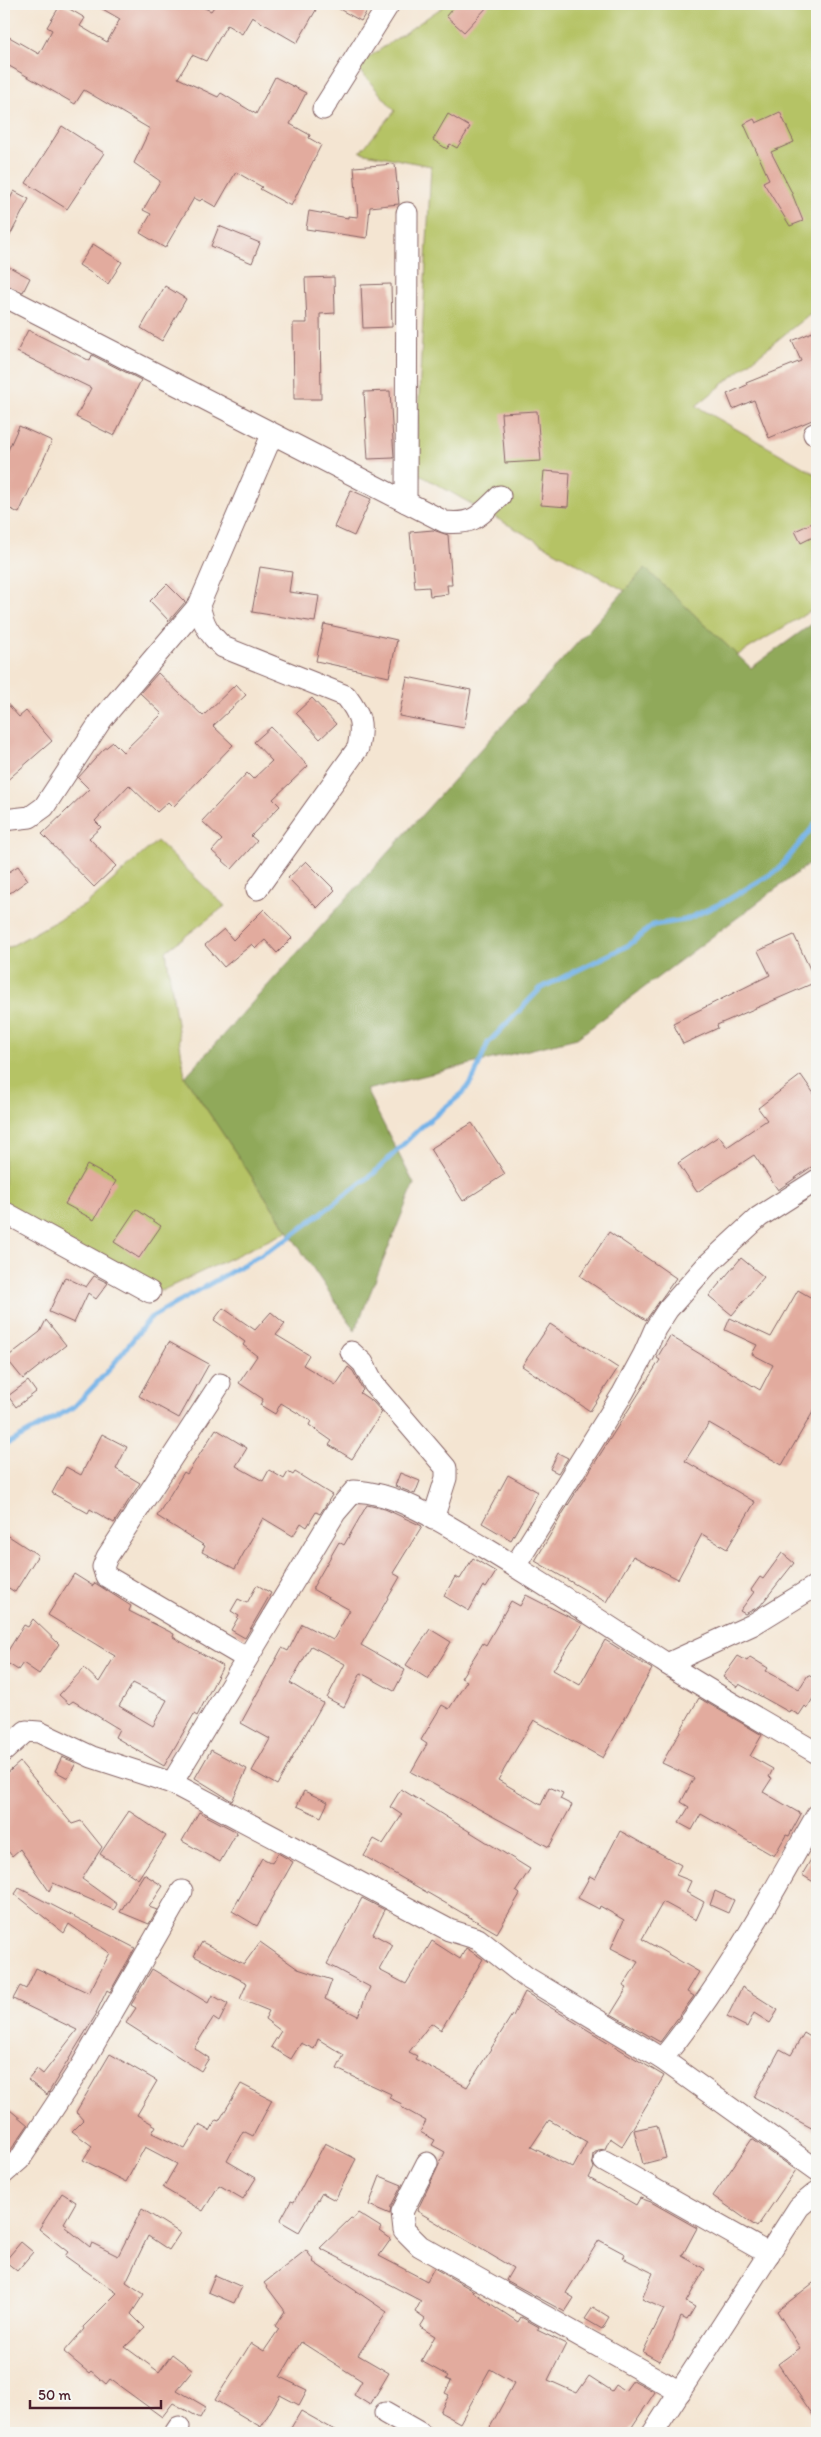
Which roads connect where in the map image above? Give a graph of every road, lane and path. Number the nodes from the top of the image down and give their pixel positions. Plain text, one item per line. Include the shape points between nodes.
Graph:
1 (389, 4) edge
2 (323, 109) dead end
3 (407, 213) dead end
4 (4, 296) edge
5 (272, 435) junction
6 (500, 496) dead end
7 (406, 502) junction
8 (199, 605) junction
9 (4, 820) edge
10 (257, 889) dead end
11 (817, 1180) edge
12 (4, 1212) edge
13 (150, 1292) dead end
14 (351, 1352) dead end
15 (220, 1384) dead end
16 (433, 1519) junction
17 (515, 1566) junction
18 (817, 1585) edge
19 (246, 1658) junction
20 (667, 1664) junction
21 (4, 1751) edge
22 (817, 1754) edge
23 (172, 1783) junction
24 (817, 1815) edge
25 (182, 1891) dead end
26 (662, 2060) junction
27 (604, 2161) dead end
28 (427, 2163) dead end
29 (817, 2170) edge
30 (4, 2173) edge
31 (817, 2192) edge
32 (769, 2254) junction
33 (680, 2392) junction
34 (384, 2413) dead end
35 (662, 2431) edge
36 (420, 2433) edge

1 - 2 street
3 - 7 street
4 - 5 street
5 - 7 street
5 - 8 street
6 - 7 street via 477,518 461,524 445,522
8 - 9 street via 102,719 44,807 30,817
8 - 10 street via 202,621 223,647 346,696 359,713 362,730 358,748
11 - 17 street via 759,1217 713,1259 668,1309 623,1393
12 - 13 street
14 - 16 street via 363,1362 374,1384 446,1468
15 - 19 street via 103,1567 106,1576
16 - 17 street
16 - 19 street via 386,1498 354,1491 335,1513
17 - 20 street
18 - 20 street via 752,1625
19 - 23 street
20 - 22 street
21 - 23 street via 26,1731 39,1732 92,1757
23 - 26 street via 449,1930 478,1939 526,1976
24 - 26 street via 724,1976
25 - 30 street via 82,2065 20,2160
26 - 29 street
27 - 32 street
28 - 33 street via 402,2212 404,2230 420,2246
31 - 32 street via 799,2207
32 - 33 street
33 - 35 street
34 - 36 street

